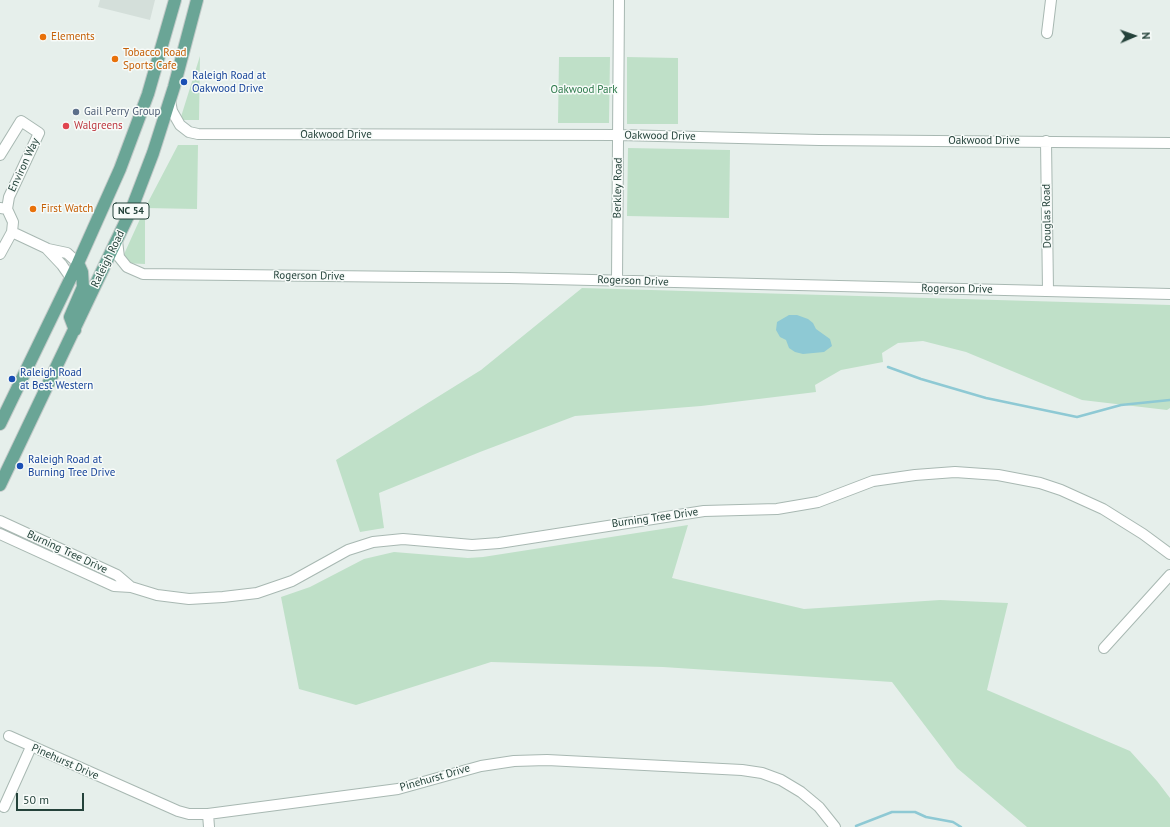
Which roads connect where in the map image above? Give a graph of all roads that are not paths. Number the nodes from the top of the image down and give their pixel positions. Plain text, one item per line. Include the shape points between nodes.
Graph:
1 (174, 0) edge
2 (196, 0) edge
3 (619, 0) edge
4 (1051, 0) edge
5 (1047, 33) dead end
6 (170, 101) junction
7 (619, 135) junction
8 (1046, 141) junction
9 (1170, 143) edge
10 (0, 155) edge
11 (3, 208) edge
12 (12, 232) junction
13 (117, 242) junction
14 (46, 248) junction
15 (0, 254) edge
16 (78, 263) junction
17 (70, 278) junction
18 (617, 281) junction
19 (1048, 291) junction
20 (1170, 294) edge
21 (75, 330) junction
22 (0, 424) edge
23 (0, 485) edge
24 (0, 521) edge
25 (0, 534) edge
26 (1170, 554) edge
27 (1170, 575) edge
28 (131, 587) junction
29 (1104, 648) dead end
30 (9, 736) dead end
31 (31, 746) junction
32 (4, 807) dead end
33 (208, 814) junction
34 (209, 827) edge
35 (835, 827) edge

1 - 16 main road, NC 54 via 138,125
2 - 6 main road, Raleigh Road / NC 54
3 - 7 street, Berkley Road
4 - 5 street
6 - 7 street, Oakwood Drive via 180,125 189,132 198,134
6 - 13 main road, Raleigh Road / NC 54 via 153,153
7 - 8 street, Oakwood Drive via 819,140
7 - 18 street, Berkley Road
8 - 9 street, Oakwood Drive
8 - 19 street, Douglas Road
10 - 11 street, Environ Way via 21,121 39,133
11 - 12 street, Environ Way via 12,218
12 - 14 street
12 - 15 street
13 - 18 street, Rogerson Drive via 119,257 126,267 142,274
13 - 21 main road, Raleigh Road / NC 54
14 - 16 street via 67,253
14 - 17 street via 55,256
16 - 17 main road, NC 54
16 - 21 main road via 82,272 83,287 70,317
17 - 22 main road, NC 54
18 - 19 street, Rogerson Drive
19 - 20 street, Rogerson Drive
21 - 23 main road, Raleigh Road / NC 54
24 - 28 street, Burning Tree Drive via 117,575
25 - 28 street, Burning Tree Drive via 114,586
26 - 28 street, Burning Tree Drive via 1103,508 1061,490 998,475 955,472 873,481 818,502 777,509 704,511 499,543 472,545 403,539 373,542 348,550 292,581 257,592 223,597 189,599 157,595
27 - 29 street
30 - 31 street, Pinehurst Drive
31 - 32 street
31 - 33 street, Pinehurst Drive via 178,811 194,815
33 - 34 street
33 - 35 street, Pinehurst Drive via 398,789 481,766 547,760 762,773 781,780 801,792 819,807

